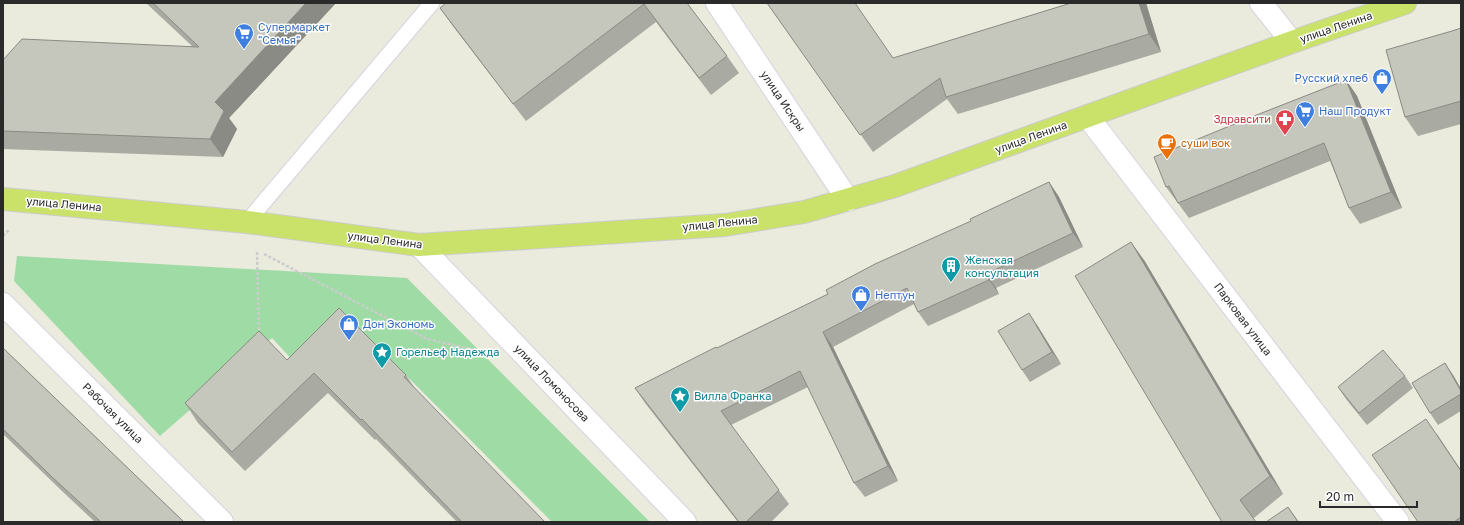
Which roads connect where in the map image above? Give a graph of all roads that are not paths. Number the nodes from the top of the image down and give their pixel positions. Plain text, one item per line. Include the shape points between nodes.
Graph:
1 (432, 3) edge
2 (717, 3) edge
3 (1261, 3) edge
4 (1405, 3) edge
5 (1292, 42) junction
6 (1088, 117) junction
7 (3, 199) edge
8 (848, 200) junction
9 (247, 222) junction
10 (419, 245) junction
11 (3, 304) edge
12 (222, 522) edge
13 (685, 522) edge
14 (1398, 522) edge

1 - 9 lane
2 - 8 street, улица Искры
3 - 5 street
4 - 5 main road, улица Ленина
5 - 6 main road, улица Ленина
6 - 8 main road, улица Ленина via 895,186
6 - 14 street, Парковая улица
7 - 9 main road, улица Ленина
8 - 10 main road, улица Ленина via 804,212 725,225
9 - 10 main road, улица Ленина
10 - 13 street, улица Ломоносова
11 - 12 street, Рабочая улица

